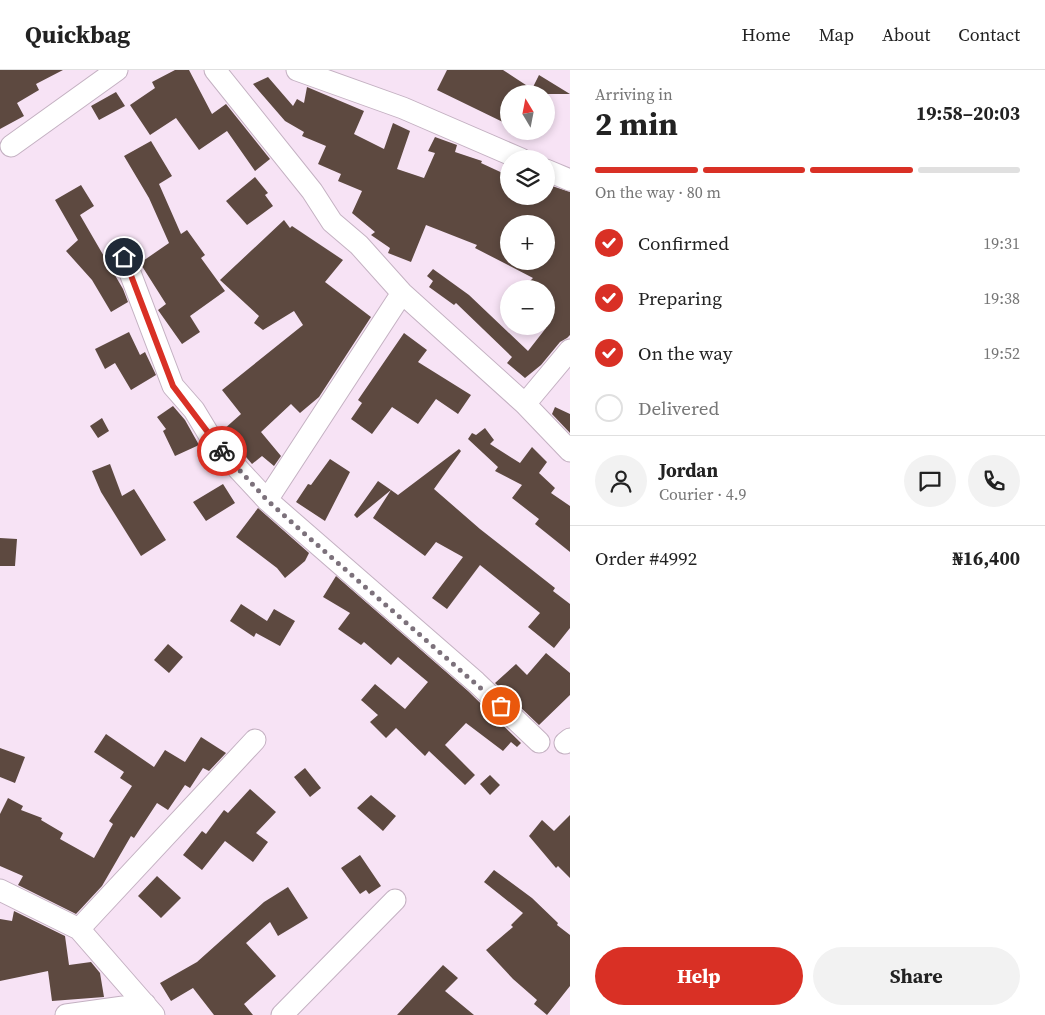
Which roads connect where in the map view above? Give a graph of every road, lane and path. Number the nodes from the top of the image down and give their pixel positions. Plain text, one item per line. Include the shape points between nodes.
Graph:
1 (117, 70) edge
2 (221, 70) edge
3 (298, 70) edge
4 (11, 146) dead end
5 (500, 150) edge
6 (555, 174) edge
7 (570, 180) edge
8 (124, 257) dead end
9 (402, 293) junction
10 (570, 350) edge
11 (525, 404) junction
12 (570, 451) edge
13 (267, 500) junction
14 (254, 740) dead end
15 (539, 742) dead end
16 (0, 890) edge
17 (395, 900) dead end
18 (79, 929) junction
19 (149, 1009) edge
20 (66, 1015) edge
21 (282, 1015) edge

1 - 4 street
2 - 9 street via 332,222 359,245
3 - 5 street via 403,108
6 - 7 street
8 - 13 street via 173,386 194,410 214,443
9 - 11 street
9 - 13 street
10 - 11 street
11 - 12 street
13 - 15 street via 476,682
14 - 18 street
16 - 18 street
17 - 21 street
18 - 19 street
19 - 20 street

